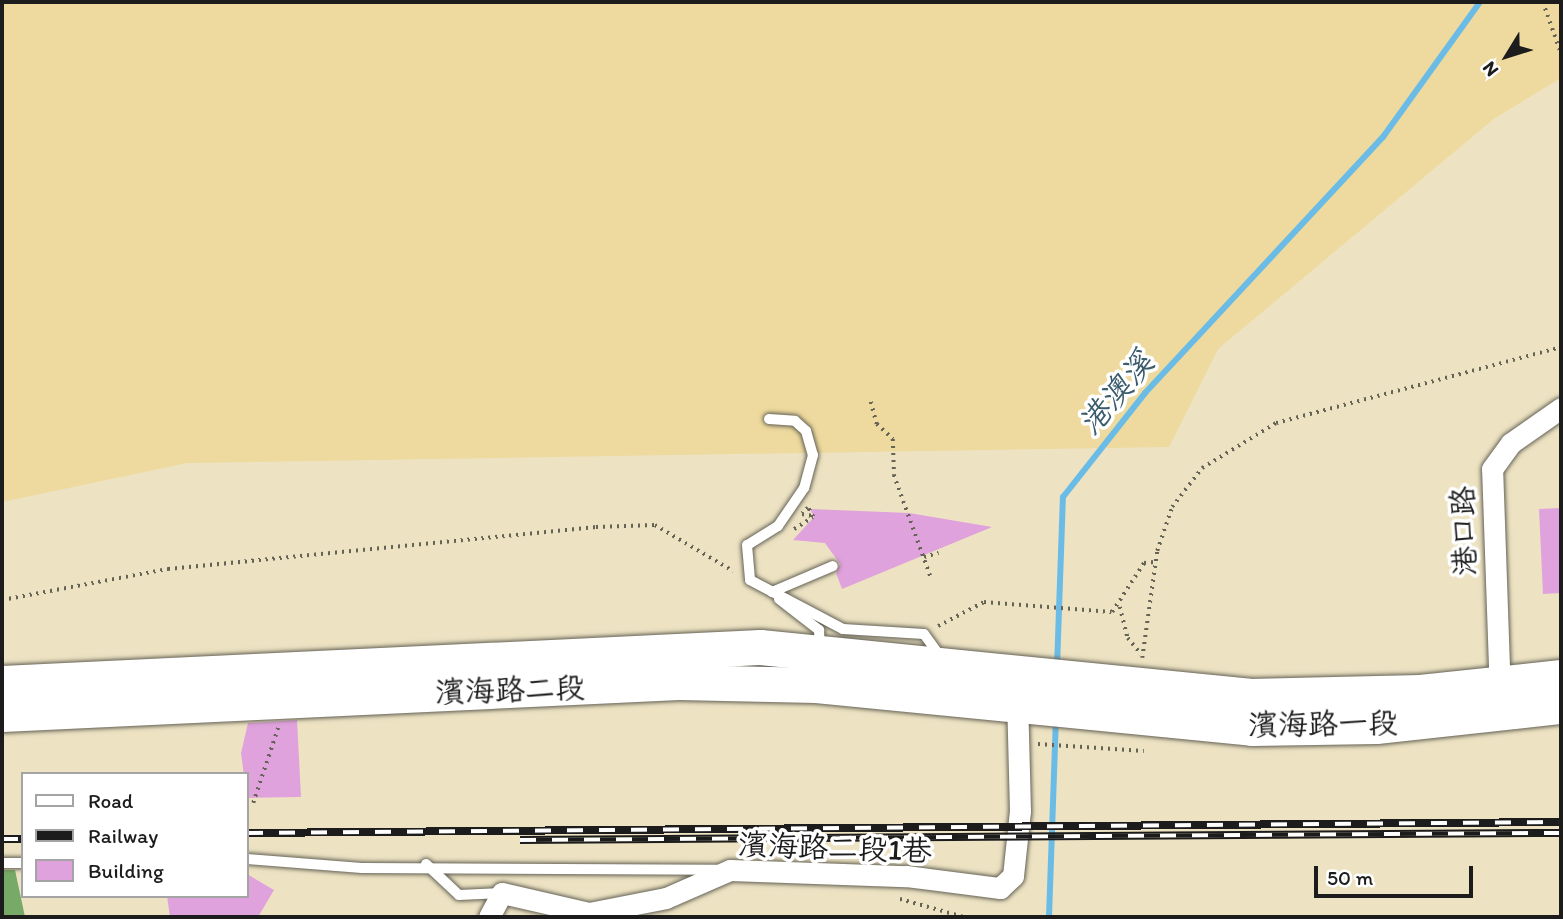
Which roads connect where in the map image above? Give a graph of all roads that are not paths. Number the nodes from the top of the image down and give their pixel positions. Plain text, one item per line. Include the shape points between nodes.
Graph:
1 (1561, 408) edge
2 (769, 419) dead end
3 (833, 566) dead end
4 (772, 592) junction
5 (821, 636) junction
6 (678, 667) junction
7 (948, 667) junction
8 (1561, 677) edge
9 (1017, 689) junction
10 (7, 698) edge
11 (1500, 699) junction
12 (1561, 706) edge
13 (248, 859) edge
14 (2, 863) edge
15 (21, 863) edge
16 (426, 864) junction
17 (730, 870) junction
18 (502, 893) junction
19 (489, 917) edge

1 - 11 street, 港口路 via 1511,443 1492,469
2 - 4 lane via 795,421 806,431 813,455 804,488 778,527 747,545 750,580
3 - 4 lane
4 - 5 lane
4 - 5 lane
5 - 6 main road, 濱海路二段
5 - 7 main road, 濱海路二段
5 - 7 lane via 843,629 924,634
6 - 9 main road, 濱海路二段 via 816,685
6 - 10 main road, 濱海路二段 via 425,679 279,693
7 - 9 main road, 濱海路二段
8 - 11 main road, 濱海路一段
9 - 11 main road, 濱海路一段 via 1252,727
9 - 17 street, 濱海路二段1巷 via 1020,811 1013,876 1000,888 906,876
11 - 12 main road, 濱海路一段
13 - 16 lane via 362,868
14 - 15 lane
16 - 17 lane
16 - 18 lane, 濱海路二段1巷 via 459,895
17 - 18 street, 濱海路二段1巷 via 666,898 589,913
18 - 19 street

